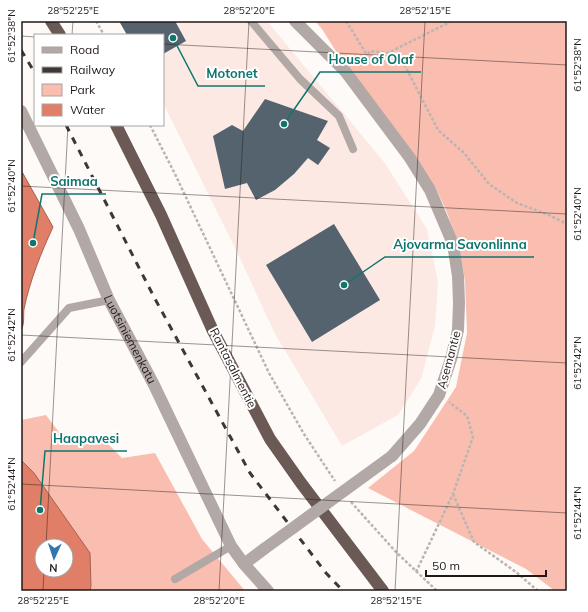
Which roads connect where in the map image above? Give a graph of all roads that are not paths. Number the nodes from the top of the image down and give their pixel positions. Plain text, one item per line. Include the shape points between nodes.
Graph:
1 (51, 21) edge
2 (251, 21) edge
3 (295, 21) edge
4 (59, 34) edge
5 (21, 111) edge
6 (116, 126) edge
7 (352, 149) dead end
8 (109, 300) junction
9 (21, 362) edge
10 (231, 546) junction
11 (244, 564) junction
12 (175, 579) dead end
13 (268, 591) edge
14 (383, 591) edge

1 - 4 highway
2 - 7 lane via 300,79 339,116
3 - 11 street, Asemantie, bridge via 344,71 410,158 430,190 453,244 458,276 458,330 439,395 420,424 392,456
5 - 8 street, Luotsiniemenkatu via 79,229
6 - 14 highway, Rantasalmentie via 161,215 213,331 270,438
8 - 9 lane via 69,308
8 - 10 street, Luotsiniemenkatu via 154,385
10 - 11 street, Luotsiniemenkatu
10 - 12 lane
11 - 13 street, Luotsiniemenkatu

